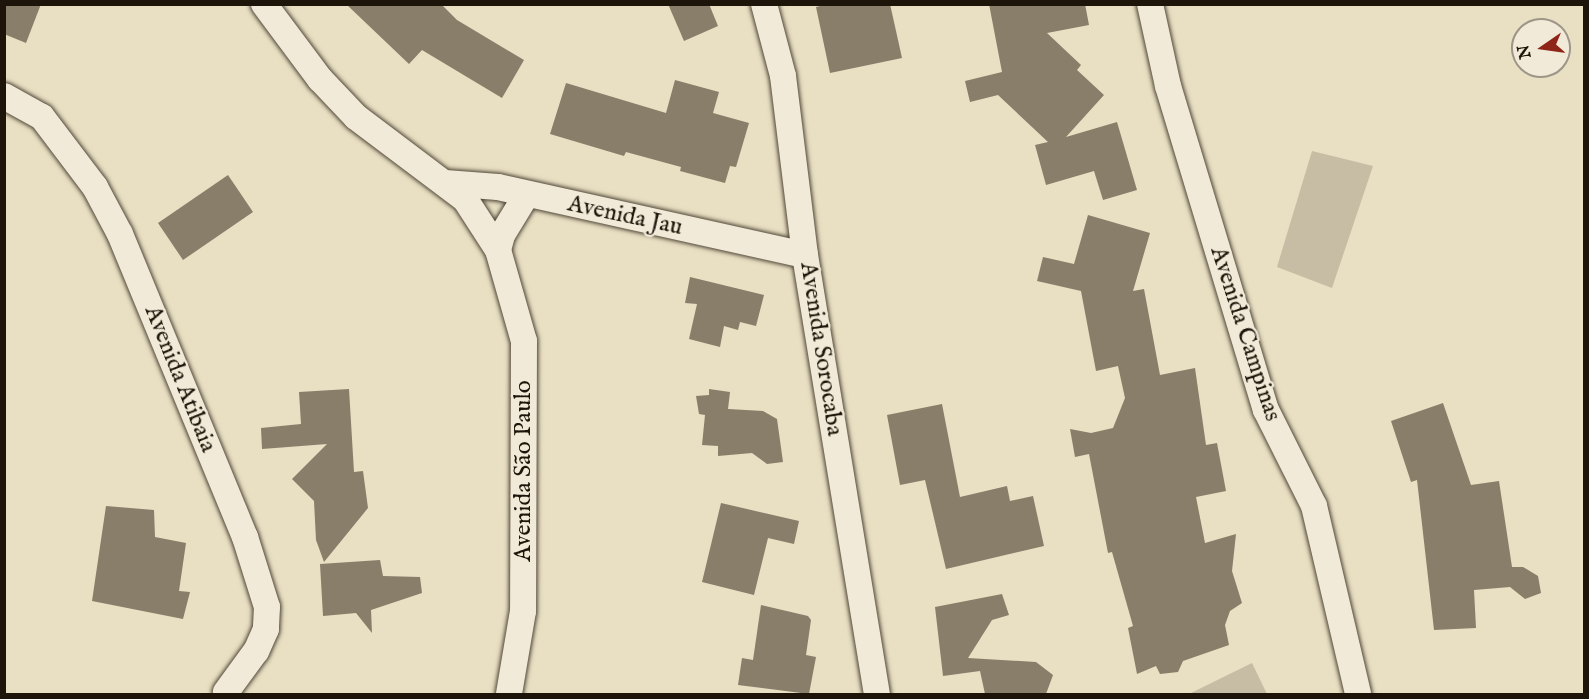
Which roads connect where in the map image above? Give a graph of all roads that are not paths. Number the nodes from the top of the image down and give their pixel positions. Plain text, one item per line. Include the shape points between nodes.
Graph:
1 (264, 4) edge
2 (764, 4) edge
3 (1150, 4) edge
4 (4, 96) edge
5 (445, 183) junction
6 (527, 194) junction
7 (498, 250) junction
8 (805, 255) junction
9 (226, 692) dead end
10 (509, 694) edge
11 (877, 694) edge
12 (1358, 694) edge

1 - 5 street, Avenida São Paulo via 320,79 356,117
2 - 8 street, Avenida Sorocaba via 783,76
3 - 12 street, Avenida Campinas via 1171,98 1266,411 1314,506
4 - 9 street, Avenida Atibaia via 42,117 95,187 120,234 245,537 267,607 266,629 256,651
5 - 6 street, Avenida Jau via 498,187
5 - 7 street, Avenida São Paulo via 465,199
6 - 7 street via 502,235
6 - 8 street, Avenida Jau
7 - 10 street, Avenida São Paulo via 524,341 523,611
8 - 11 street, Avenida Sorocaba

